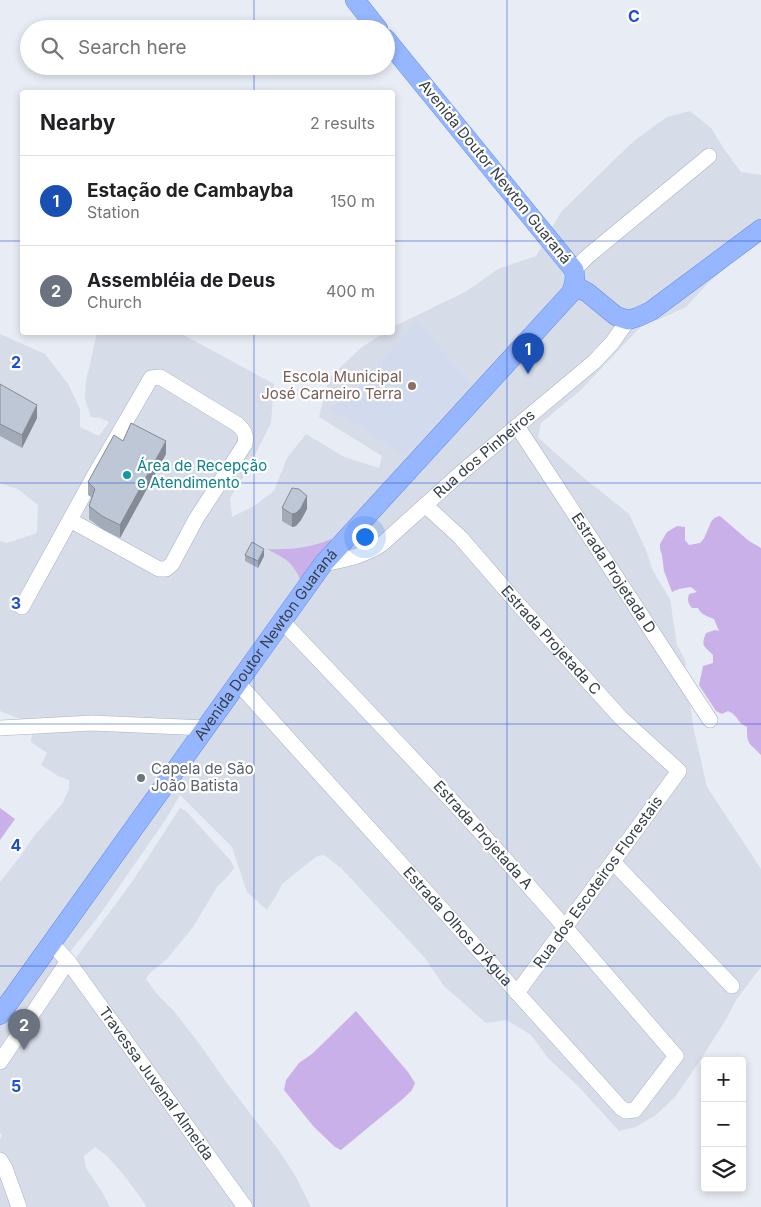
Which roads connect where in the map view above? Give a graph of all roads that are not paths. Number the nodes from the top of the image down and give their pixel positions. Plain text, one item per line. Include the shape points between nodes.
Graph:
1 (354, 0) edge
2 (371, 20) edge
3 (395, 50) edge
4 (709, 156) dead end
5 (761, 229) edge
6 (574, 278) junction
7 (628, 320) junction
8 (516, 426) junction
9 (425, 505) junction
10 (70, 520) junction
11 (323, 564) junction
12 (22, 607) dead end
13 (282, 621) junction
14 (238, 683) junction
15 (710, 720) dead end
16 (0, 728) edge
17 (206, 728) junction
18 (680, 772) joint
19 (613, 862) junction
20 (566, 927) junction
21 (51, 943) junction
22 (68, 961) junction
23 (732, 986) dead end
24 (517, 993) junction
25 (0, 1015) edge
26 (676, 1056) joint
27 (0, 1062) edge
28 (0, 1160) edge
29 (19, 1207) edge
30 (245, 1207) edge

1 - 2 main road
3 - 6 main road, Avenida Doutor Newton Guaraná
4 - 6 street via 596,250
5 - 7 main road via 651,311
6 - 7 main road via 616,316
6 - 11 main road, Avenida Doutor Newton Guaraná via 571,293
7 - 8 street, Rua dos Pinheiros via 594,362
8 - 9 street, Rua dos Pinheiros
8 - 15 street, Estrada Projetada D
9 - 11 street, Rua dos Pinheiros via 370,552
9 - 18 street, Estrada Projetada C via 460,537 621,718
10 - 10 street via 159,569 166,569 245,444 243,430 160,377 151,378
10 - 12 street
11 - 13 main road, Avenida Doutor Newton Guaraná
13 - 14 main road, Avenida Doutor Newton Guaraná
13 - 20 street, Estrada Projetada A
14 - 17 main road, Avenida Doutor Newton Guaraná
14 - 24 street, Estrada Olhos D'Água
16 - 17 street via 92,723
17 - 21 main road, Avenida Doutor Newton Guaraná
18 - 19 street, Rua dos Escoteiros Florestais
19 - 20 street, Rua dos Escoteiros Florestais
19 - 23 street
20 - 24 street, Rua dos Escoteiros Florestais
20 - 26 street, Estrada Projetada A
21 - 22 street, Travessa Juvenal Almeida
21 - 25 main road, Avenida Doutor Newton Guaraná
22 - 27 street
22 - 30 street, Travessa Juvenal Almeida
24 - 26 street, Estrada Olhos D'Água via 626,1111 635,1110
28 - 29 street

